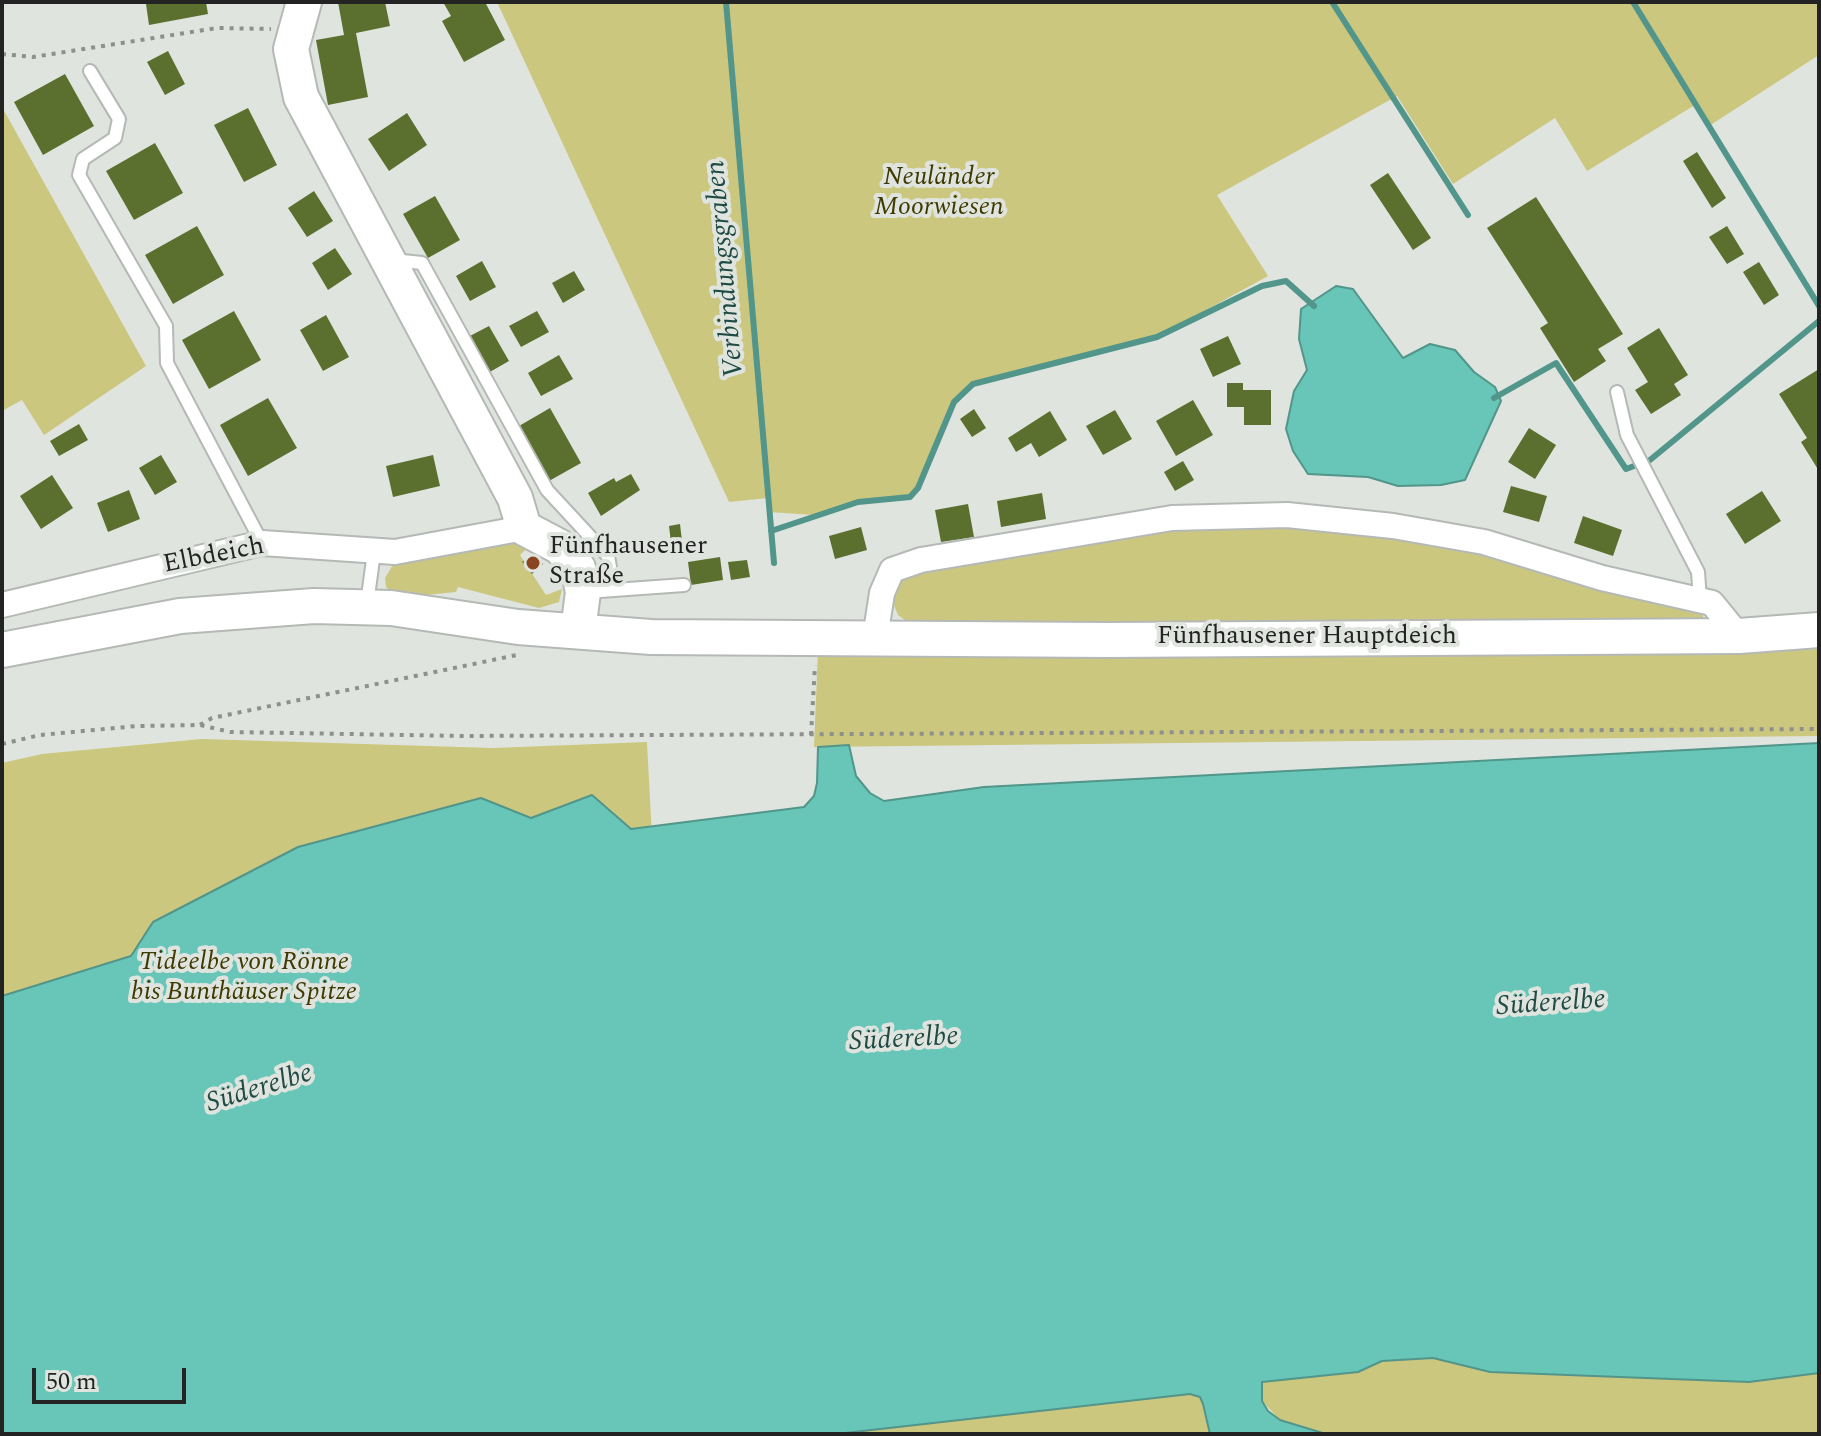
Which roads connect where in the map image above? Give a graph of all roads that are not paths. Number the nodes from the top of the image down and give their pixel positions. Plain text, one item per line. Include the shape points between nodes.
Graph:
1 (298, 18) edge
2 (90, 71) dead end
3 (389, 260) junction
4 (1617, 392) dead end
5 (524, 528) junction
6 (262, 543) junction
7 (374, 552) junction
8 (684, 585) dead end
9 (583, 592) junction
10 (1700, 600) junction
11 (2, 605) edge
12 (379, 608) junction
13 (562, 629) junction
14 (1819, 630) edge
15 (626, 636) joint
16 (1739, 636) junction
17 (875, 638) junction
18 (2, 650) edge

1 - 3 street via 292,64 301,97
2 - 6 lane via 119,119 115,138 83,159 79,175 166,326 167,363
3 - 5 street via 515,498
3 - 9 lane via 422,263 547,490 608,556 610,567 603,580
4 - 10 lane via 1627,435 1698,572
5 - 7 street, Elbdeich
5 - 9 street via 570,556
6 - 7 street, Elbdeich
6 - 11 street, Elbdeich
7 - 12 lane
8 - 9 lane
9 - 13 street
10 - 16 street via 1712,603
10 - 17 street via 1602,578 1484,542 1393,526 1287,515 1172,518 921,560 892,570 882,593
12 - 13 street, Elbdeich via 467,603
12 - 18 street, Elbdeich via 276,608 180,616
13 - 15 street, Elbdeich
14 - 16 street, Fünfhausener Hauptdeich
15 - 17 street, Fünfhausener Hauptdeich
16 - 17 street, Fünfhausener Hauptdeich

